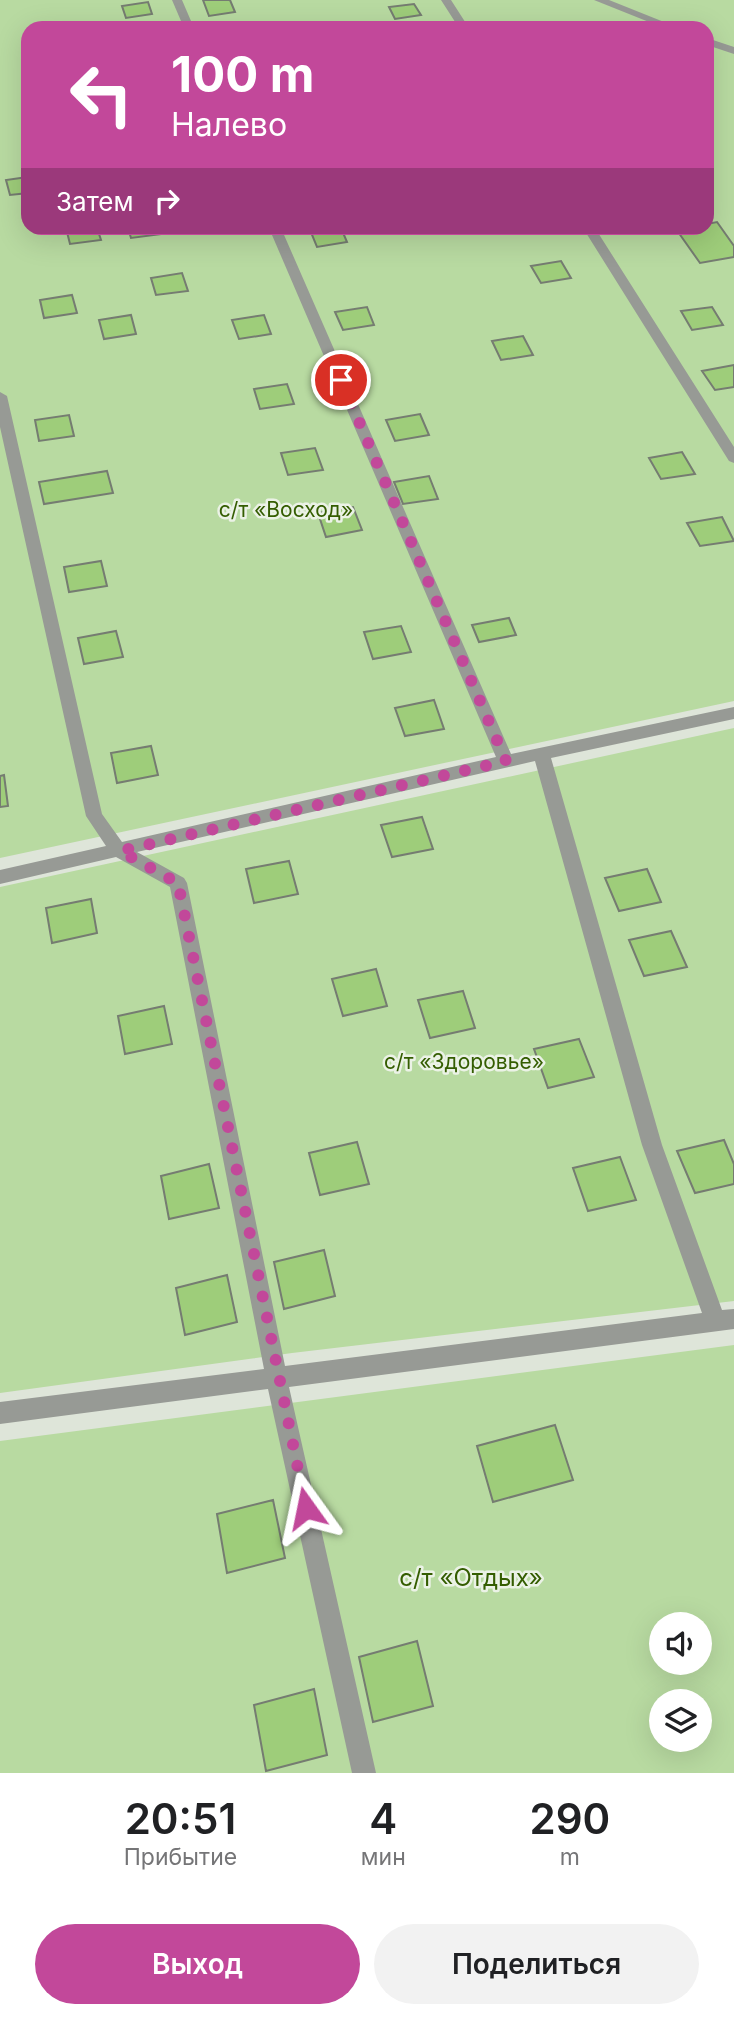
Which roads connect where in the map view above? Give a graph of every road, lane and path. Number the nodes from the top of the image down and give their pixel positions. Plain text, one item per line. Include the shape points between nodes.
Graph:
1 (177, 0) edge
2 (446, 0) edge
3 (599, 0) edge
4 (186, 21) edge
5 (460, 21) edge
6 (655, 21) edge
7 (714, 44) edge
8 (734, 51) edge
9 (278, 235) edge
10 (593, 235) edge
11 (0, 396) edge
12 (734, 458) edge
13 (734, 713) edge
14 (541, 753) junction
15 (506, 761) junction
16 (120, 851) junction
17 (0, 877) edge
18 (724, 1320) edge
19 (276, 1375) junction
20 (0, 1413) edge
21 (365, 1773) edge

1 - 4 street
2 - 5 street
3 - 6 street
7 - 8 street
9 - 15 street
10 - 12 street
11 - 16 street via 94,816
13 - 14 street
14 - 15 street
14 - 18 street via 652,1145
15 - 16 street
16 - 17 street
16 - 19 street via 178,883
18 - 19 street
19 - 20 street
19 - 21 street

